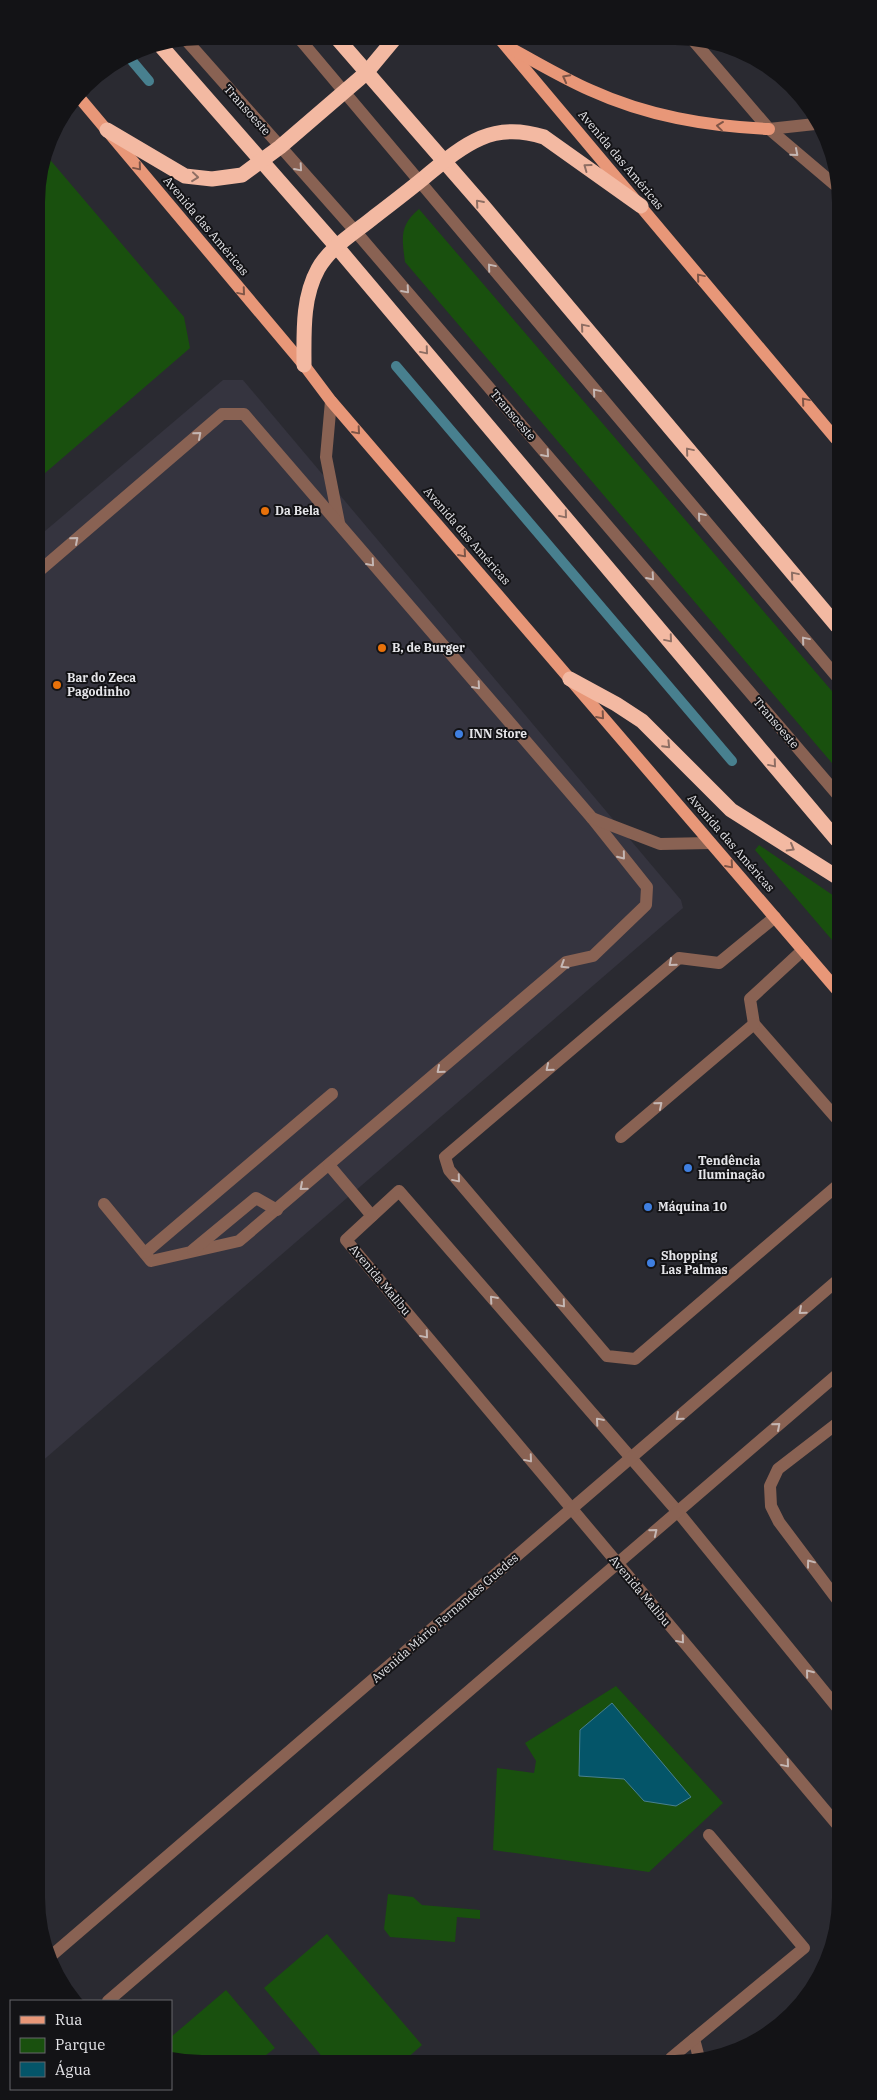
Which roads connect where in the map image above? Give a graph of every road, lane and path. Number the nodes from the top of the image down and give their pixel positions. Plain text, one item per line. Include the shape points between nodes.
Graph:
1 (191, 45) edge
2 (305, 45) edge
3 (343, 45) edge
4 (390, 45) edge
5 (505, 45) edge
6 (508, 45) edge
7 (699, 47) edge
8 (164, 50) edge
9 (366, 72) junction
10 (345, 91) junction
11 (83, 101) edge
12 (811, 124) edge
13 (769, 129) junction
14 (107, 130) junction
15 (280, 148) junction
16 (262, 162) junction
17 (443, 162) junction
18 (420, 180) junction
19 (831, 182) edge
20 (641, 206) junction
21 (356, 232) junction
22 (337, 247) junction
23 (304, 365) junction
24 (331, 401) junction
25 (832, 434) edge
26 (339, 526) junction
27 (45, 566) edge
28 (832, 621) edge
29 (832, 671) edge
30 (570, 679) junction
31 (832, 788) edge
32 (592, 818) junction
33 (832, 834) edge
34 (710, 843) junction
35 (832, 874) edge
36 (775, 917) junction
37 (803, 950) junction
38 (832, 984) edge
39 (754, 1024) junction
40 (332, 1094) dead end
41 (832, 1113) edge
42 (621, 1137) dead end
43 (329, 1165) junction
44 (832, 1190) edge
45 (104, 1204) dead end
46 (277, 1210) junction
47 (372, 1216) junction
48 (193, 1251) junction
49 (145, 1254) junction
50 (832, 1284) edge
51 (832, 1379) edge
52 (832, 1427) edge
53 (631, 1458) junction
54 (571, 1509) junction
55 (678, 1512) junction
56 (616, 1563) junction
57 (832, 1592) edge
58 (832, 1701) edge
59 (832, 1819) edge
60 (709, 1834) dead end
61 (55, 1952) edge
62 (109, 2000) edge
63 (694, 2039) junction
64 (698, 2053) edge
65 (675, 2055) edge

1 - 15 street, Transoeste
2 - 10 street
3 - 9 highway
4 - 9 highway
5 - 20 main road, Avenida das Américas
13 -> 6 main road via 689,122 633,107 590,90
7 - 13 street
8 - 16 highway
9 - 10 highway
9 - 17 highway
10 - 15 highway
10 - 18 street
11 - 14 main road, Avenida das Américas
12 - 13 street
13 -> 19 street
14 -> 16 highway via 185,176 212,179 242,174
14 -> 23 main road, Avenida das Américas
15 - 16 highway
15 -> 21 street, Transoeste
16 - 22 highway
17 - 18 highway
20 -> 17 highway via 544,136 526,131 504,131 481,138
28 -> 17 highway
18 - 21 highway
29 -> 18 street
25 -> 20 main road, Avenida das Américas
21 - 22 highway
21 -> 31 street, Transoeste
22 - 23 highway via 318,268 310,292 304,317
22 -> 33 highway
23 - 24 main road, Avenida das Américas
24 - 26 street via 326,457
24 -> 30 main road, Avenida das Américas
27 -> 26 street via 222,414 244,414
26 -> 32 street
30 -> 34 main road, Avenida das Américas
30 -> 35 highway via 642,721 731,810
32 - 34 street via 660,844
32 -> 43 street via 647,887 646,905 593,956 566,962
34 -> 36 main road, Avenida das Américas
36 - 37 main road, Avenida das Américas
36 -> 44 street via 719,963 679,958 445,1157 449,1170 606,1356 635,1359
37 - 38 main road, Avenida das Américas
37 - 39 street via 750,999
39 - 41 street
42 -> 39 street
40 - 49 street
43 -> 46 street
43 - 47 street
45 - 49 street
46 - 48 street via 239,1241
46 - 48 street via 256,1198
53 -> 47 street, Avenida Malibu via 400,1191
47 -> 54 street, Avenida Malibu via 346,1240
48 - 49 street via 151,1261
50 -> 53 street, Avenida Mário Fernandes Guedes
55 -> 51 street
57 -> 52 street via 779,1522 771,1506 770,1486 778,1469
53 - 54 street, Avenida Mário Fernandes Guedes
53 - 55 street, Avenida Malibu
54 - 56 street, Avenida Malibu
54 - 61 street, Avenida Mário Fernandes Guedes
56 -> 55 street
58 -> 55 street, Avenida Malibu
56 -> 59 street, Avenida Malibu
56 - 62 street
60 - 63 street via 804,1948
63 - 64 street
63 - 65 street

